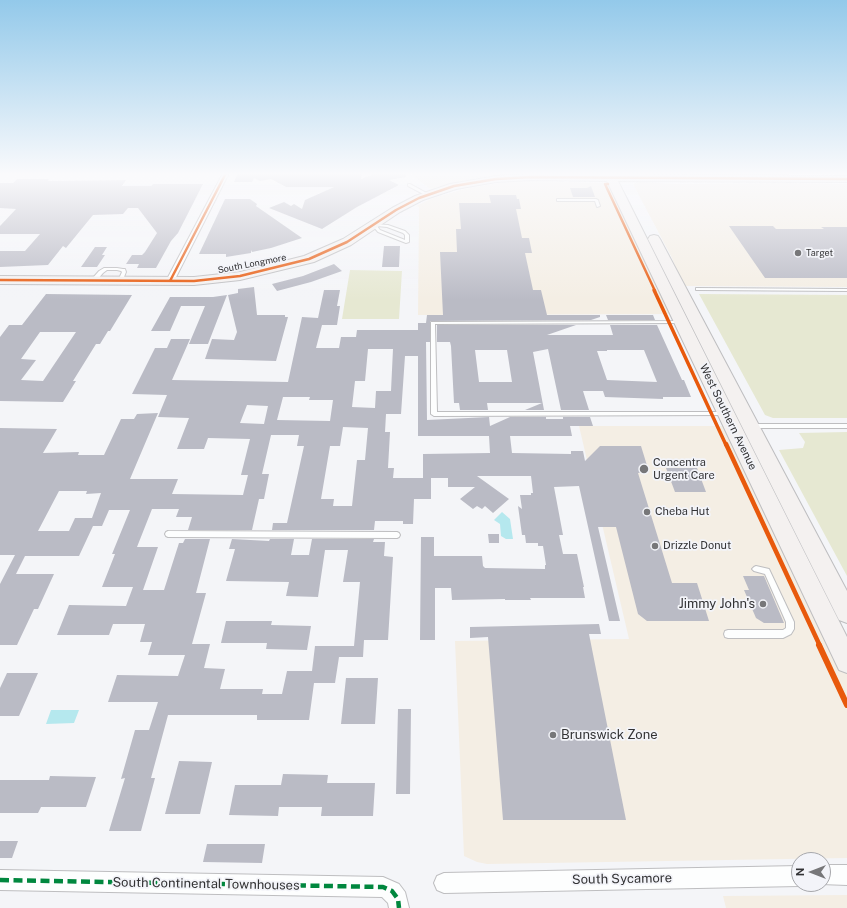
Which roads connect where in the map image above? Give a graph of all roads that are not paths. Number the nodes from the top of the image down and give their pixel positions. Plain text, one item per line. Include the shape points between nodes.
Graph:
1 (204, 215) edge
2 (388, 215) edge
3 (632, 215) edge
4 (639, 215) edge
5 (374, 225) junction
6 (639, 234) junction
7 (675, 278) junction
8 (0, 280) edge
9 (170, 281) junction
10 (698, 289) dead end
11 (847, 290) edge
12 (682, 322) junction
13 (738, 424) junction
14 (847, 426) edge
15 (168, 534) dead end
16 (397, 535) dead end
17 (756, 569) dead end
18 (847, 613) edge
19 (728, 634) dead end
20 (847, 662) edge
21 (847, 875) edge
22 (791, 876) edge
23 (831, 876) edge
24 (0, 880) edge
25 (444, 883) dead end
26 (399, 908) edge

1 - 9 street
2 - 5 main road, South Longmore
3 - 6 main road, West Southern Avenue
4 - 7 main road, West Southern Avenue
5 - 5 lane via 379,231 407,242 407,235 404,232 388,226
5 - 9 main road, South Longmore via 348,242 284,267 226,278
6 - 7 main road via 646,238 663,272
6 - 12 main road, West Southern Avenue
7 - 13 main road, West Southern Avenue
8 - 9 main road, South Longmore
10 - 11 lane
12 - 13 main road, West Southern Avenue
12 - 13 lane via 433,323 434,414
13 - 14 lane
13 - 18 main road, West Southern Avenue
13 - 20 main road, West Southern Avenue
15 - 16 lane
17 - 19 lane via 767,571 790,622 790,629 783,634
21 - 23 street
22 - 25 street, South Sycamore
24 - 26 street, South Continental Townhouses via 383,887 392,891 398,899

